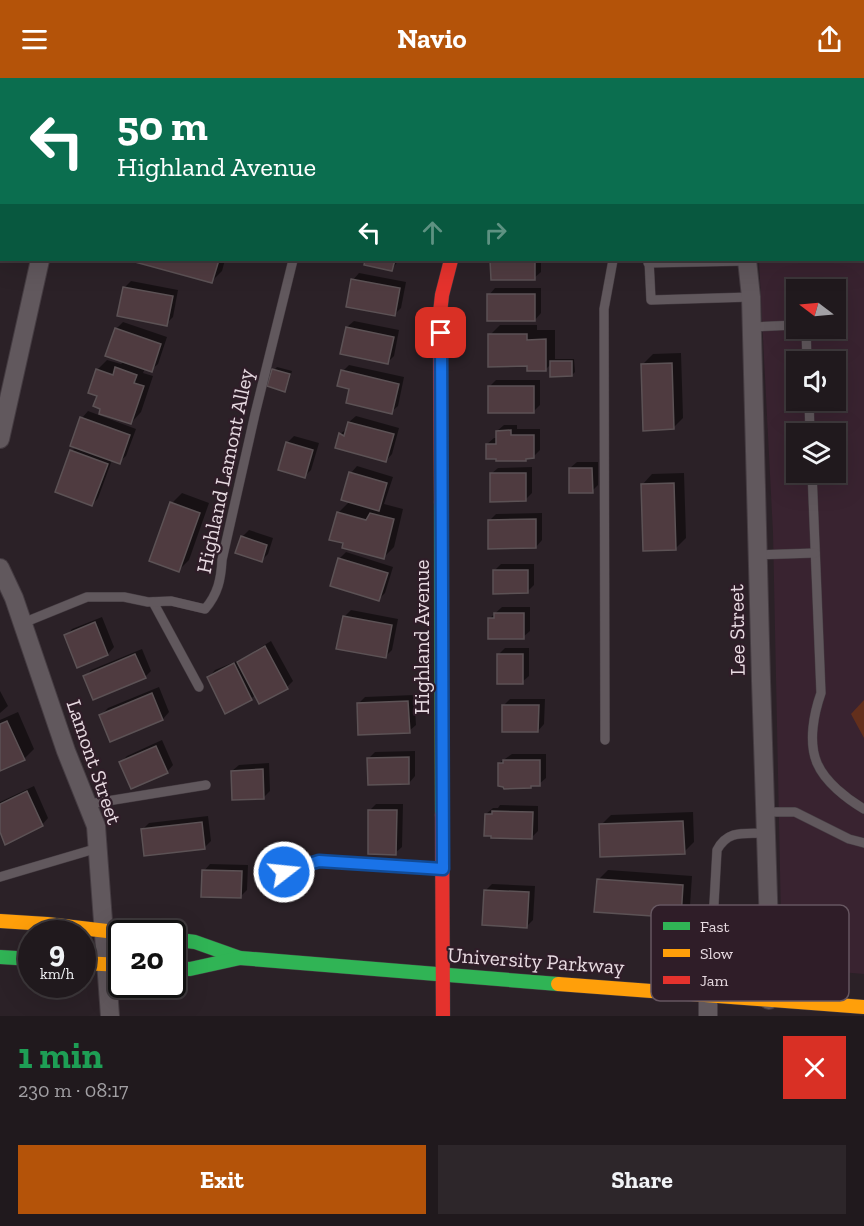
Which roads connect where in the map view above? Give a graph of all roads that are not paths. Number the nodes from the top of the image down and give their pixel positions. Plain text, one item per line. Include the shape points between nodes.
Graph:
1 (40, 261) edge
2 (293, 261) edge
3 (451, 261) edge
4 (613, 261) edge
5 (649, 261) edge
6 (747, 261) edge
7 (751, 297) junction
8 (786, 325) edge
9 (752, 327) junction
10 (0, 439) edge
11 (812, 483) edge
12 (815, 553) junction
13 (757, 555) junction
14 (0, 568) edge
15 (153, 602) junction
16 (23, 622) junction
17 (199, 687) dead end
18 (605, 740) dead end
19 (206, 785) dead end
20 (89, 804) junction
21 (864, 809) edge
22 (766, 812) junction
23 (766, 833) junction
24 (864, 843) edge
25 (99, 848) junction
26 (443, 869) junction
27 (267, 876) dead end
28 (0, 877) edge
29 (714, 905) edge
30 (768, 905) edge
31 (0, 921) edge
32 (104, 931) junction
33 (108, 931) edge
34 (186, 941) edge
35 (108, 945) edge
36 (0, 957) edge
37 (18, 958) edge
38 (240, 958) junction
39 (186, 969) edge
40 (444, 976) junction
41 (651, 991) edge
42 (111, 998) edge
43 (783, 1001) edge
44 (864, 1007) edge
45 (110, 1016) edge
46 (443, 1016) edge

1 - 10 street
2 - 15 lane, Highland Lamont Alley via 214,598 205,609
3 - 26 main road, Highland Avenue via 440,313
4 - 18 lane via 604,309
5 - 7 lane via 651,300
6 - 7 street, Lee Street
7 - 9 street, Lee Street
8 - 9 lane
9 - 13 street, Lee Street
11 - 12 lane
12 - 13 lane
12 - 21 lane via 821,693 815,710 813,742 817,764 831,783
13 - 22 street, Lee Street
14 - 16 street, Lamont Street
15 - 16 lane, Highland Lamont Alley via 87,597
15 - 17 lane
16 - 20 street, Lamont Street via 66,751
19 - 20 lane
20 - 25 street, Lamont Street
22 - 23 street, Lee Street
22 - 24 lane via 795,812
23 - 29 lane via 732,834 722,840 717,850
23 - 30 street, Lee Street
25 - 28 lane
25 - 32 street, Lamont Street
26 - 27 lane via 319,861
26 - 40 main road, Highland Avenue
31 - 32 main road
32 - 33 main road
32 - 35 street, Lamont Street
34 - 38 main road, University Parkway
36 - 37 main road
38 - 39 main road, University Parkway
38 - 40 main road, University Parkway
40 - 41 main road, University Parkway
40 - 46 main road, Highland Avenue
42 - 45 street, Lamont Street
43 - 44 main road, University Parkway

